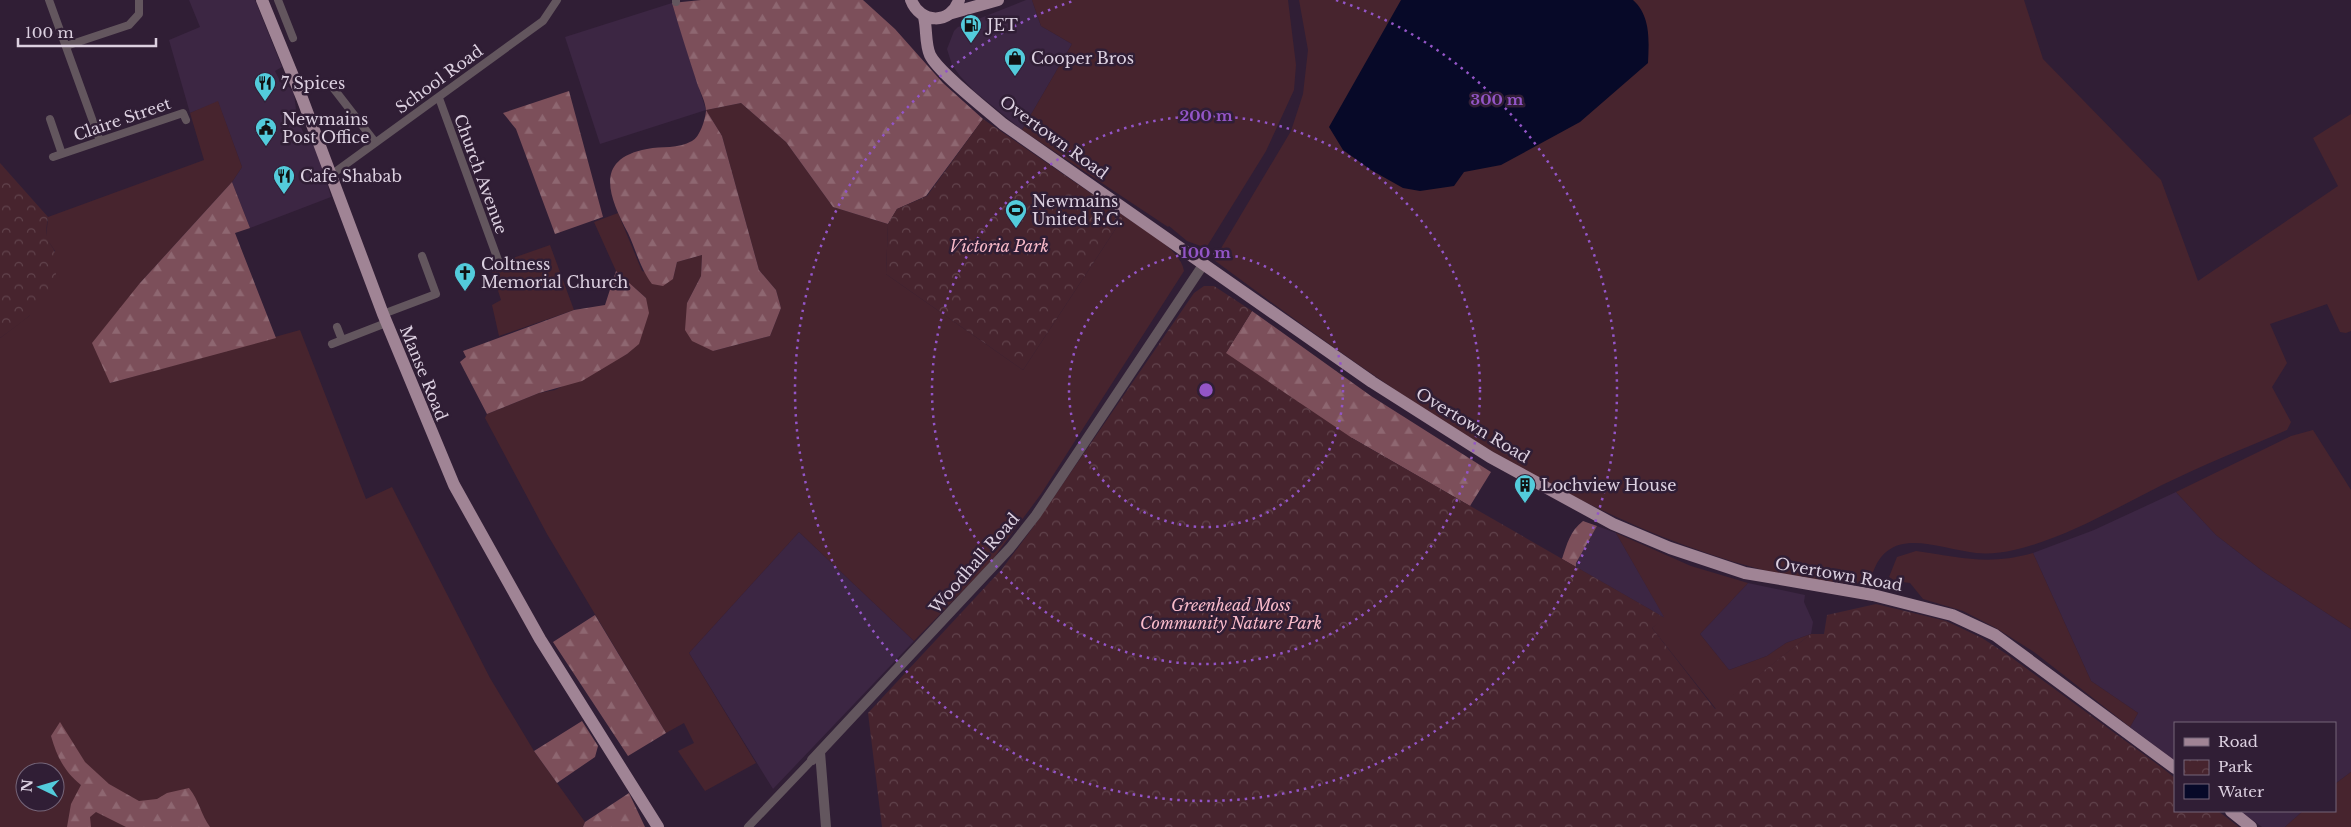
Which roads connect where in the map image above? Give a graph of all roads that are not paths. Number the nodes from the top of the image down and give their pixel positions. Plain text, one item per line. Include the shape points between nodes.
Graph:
1 (49, 0) edge
2 (139, 0) edge
3 (262, 0) edge
4 (278, 0) edge
5 (557, 0) edge
6 (959, 0) edge
7 (998, 0) edge
8 (910, 2) edge
9 (949, 15) junction
10 (924, 17) junction
11 (293, 38) dead end
12 (927, 40) junction
13 (66, 46) junction
14 (334, 89) dead end
15 (439, 98) junction
16 (50, 119) dead end
17 (186, 120) dead end
18 (100, 141) junction
19 (375, 142) junction
20 (62, 154) junction
21 (53, 157) dead end
22 (332, 175) junction
23 (422, 256) dead end
24 (498, 260) dead end
25 (1203, 265) junction
26 (385, 319) junction
27 (337, 327) dead end
28 (342, 340) junction
29 (332, 344) dead end
30 (820, 752) junction
31 (812, 760) joint
32 (2174, 767) edge
33 (2232, 812) edge
34 (658, 827) edge
35 (748, 827) edge
36 (826, 827) edge
37 (2252, 827) edge

1 - 13 street
2 - 13 street via 139,14 129,25
3 - 22 main road, Manse Road
4 - 11 street
5 - 15 street, School Road via 543,22
6 - 9 main road
7 - 9 main road
8 - 10 main road
9 - 10 main road via 931,19
9 - 12 main road via 937,23
10 - 12 main road, Overtown Road
12 - 25 main road, Overtown Road via 931,58 1003,124
13 - 18 street
14 - 19 street
15 - 19 street, School Road
15 - 24 street, Church Avenue
16 - 20 street, Claire Street
17 - 18 street, Claire Street via 183,113
18 - 20 street, Claire Street
19 - 22 street, School Road
20 - 21 street, Claire Street
22 - 26 main road, Manse Road
23 - 26 street via 436,294
25 - 30 street, Woodhall Road via 1036,515 1010,548
25 - 32 main road, Overtown Road via 1372,382 1490,457 1613,524 1670,548 1745,573 1873,595 1952,615 1995,635
26 - 28 street
26 - 34 main road, Manse Road via 454,485 482,538 540,640
27 - 28 street
28 - 29 street
30 - 31 street, Woodhall Road
30 - 36 street
31 - 35 street, Woodhall Road
33 - 37 main road

